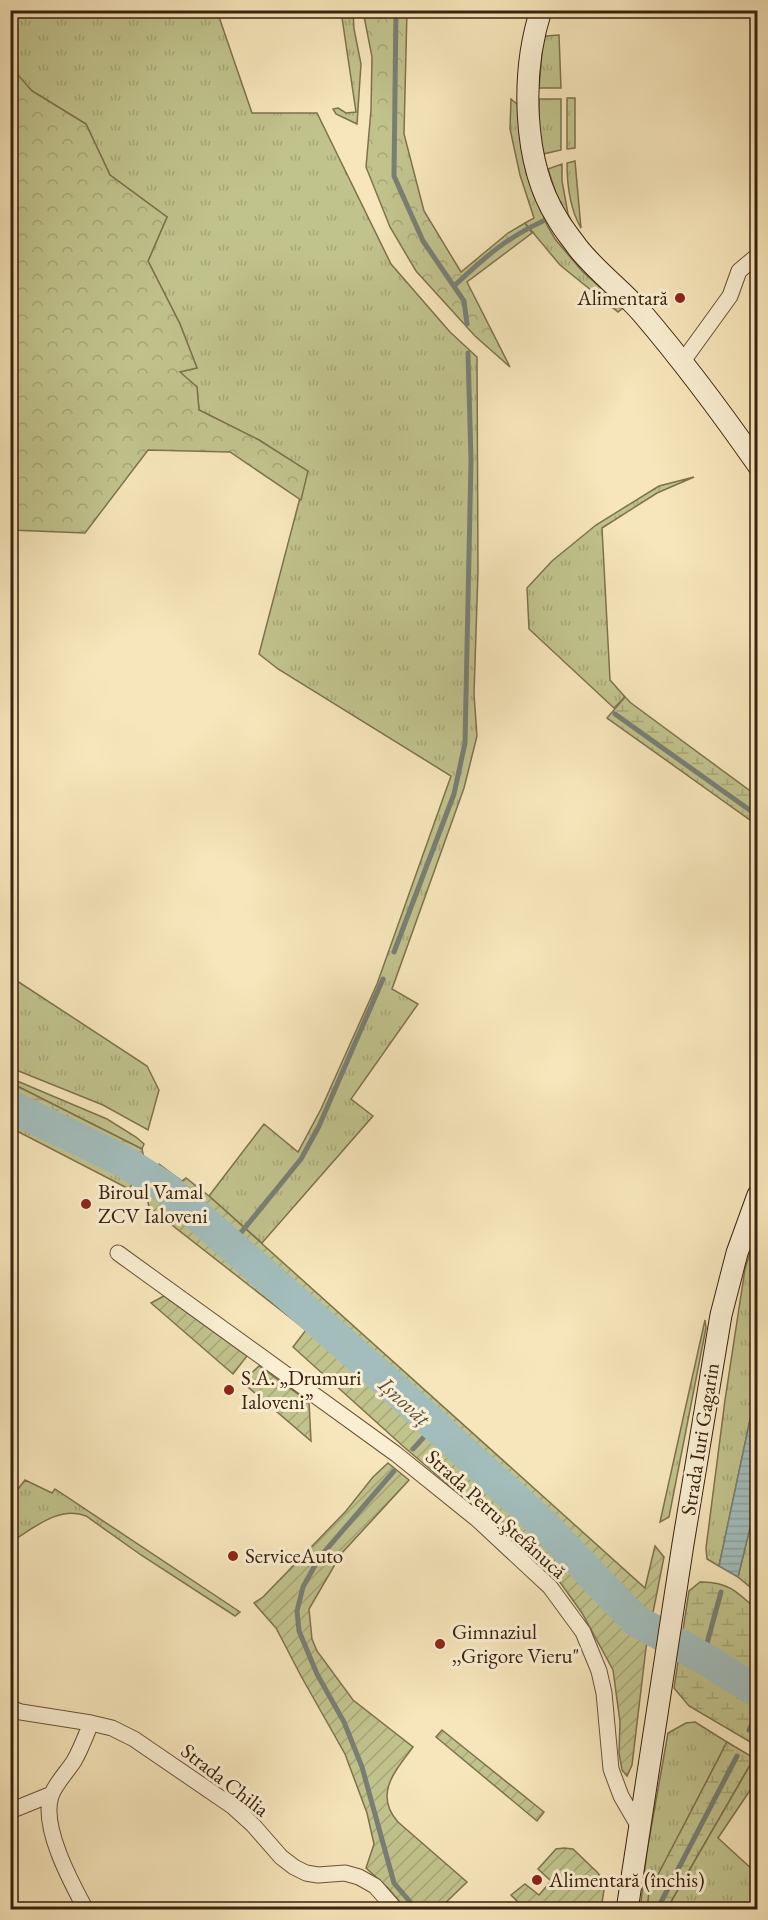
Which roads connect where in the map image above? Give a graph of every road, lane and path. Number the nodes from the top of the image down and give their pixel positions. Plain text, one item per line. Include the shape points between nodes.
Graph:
1 (541, 10) edge
2 (758, 255) edge
3 (683, 361) junction
4 (758, 465) edge
5 (758, 1195) edge
6 (118, 1253) dead end
7 (10, 1708) edge
8 (92, 1723) junction
9 (52, 1794) junction
10 (10, 1811) edge
11 (639, 1827) junction
12 (86, 1910) edge
13 (396, 1910) edge
14 (627, 1910) edge

1 - 3 main road via 532,43 528,86 529,126 543,188 557,218 579,249 639,309
2 - 3 street via 739,271 730,296
3 - 4 main road
5 - 11 main road, Strada Iuri Gagarin via 721,1315
6 - 11 street, Strada Petru Ştefănucă via 396,1454 478,1520 550,1587 583,1632 599,1671 611,1769
7 - 8 street, Strada Chilia
8 - 9 street
8 - 13 street, Strada Chilia via 134,1739 232,1806 294,1867 318,1875 345,1873 359,1877 375,1886
9 - 10 street
9 - 12 street via 48,1810 51,1829
11 - 14 main road, Strada Iuri Gagarin

